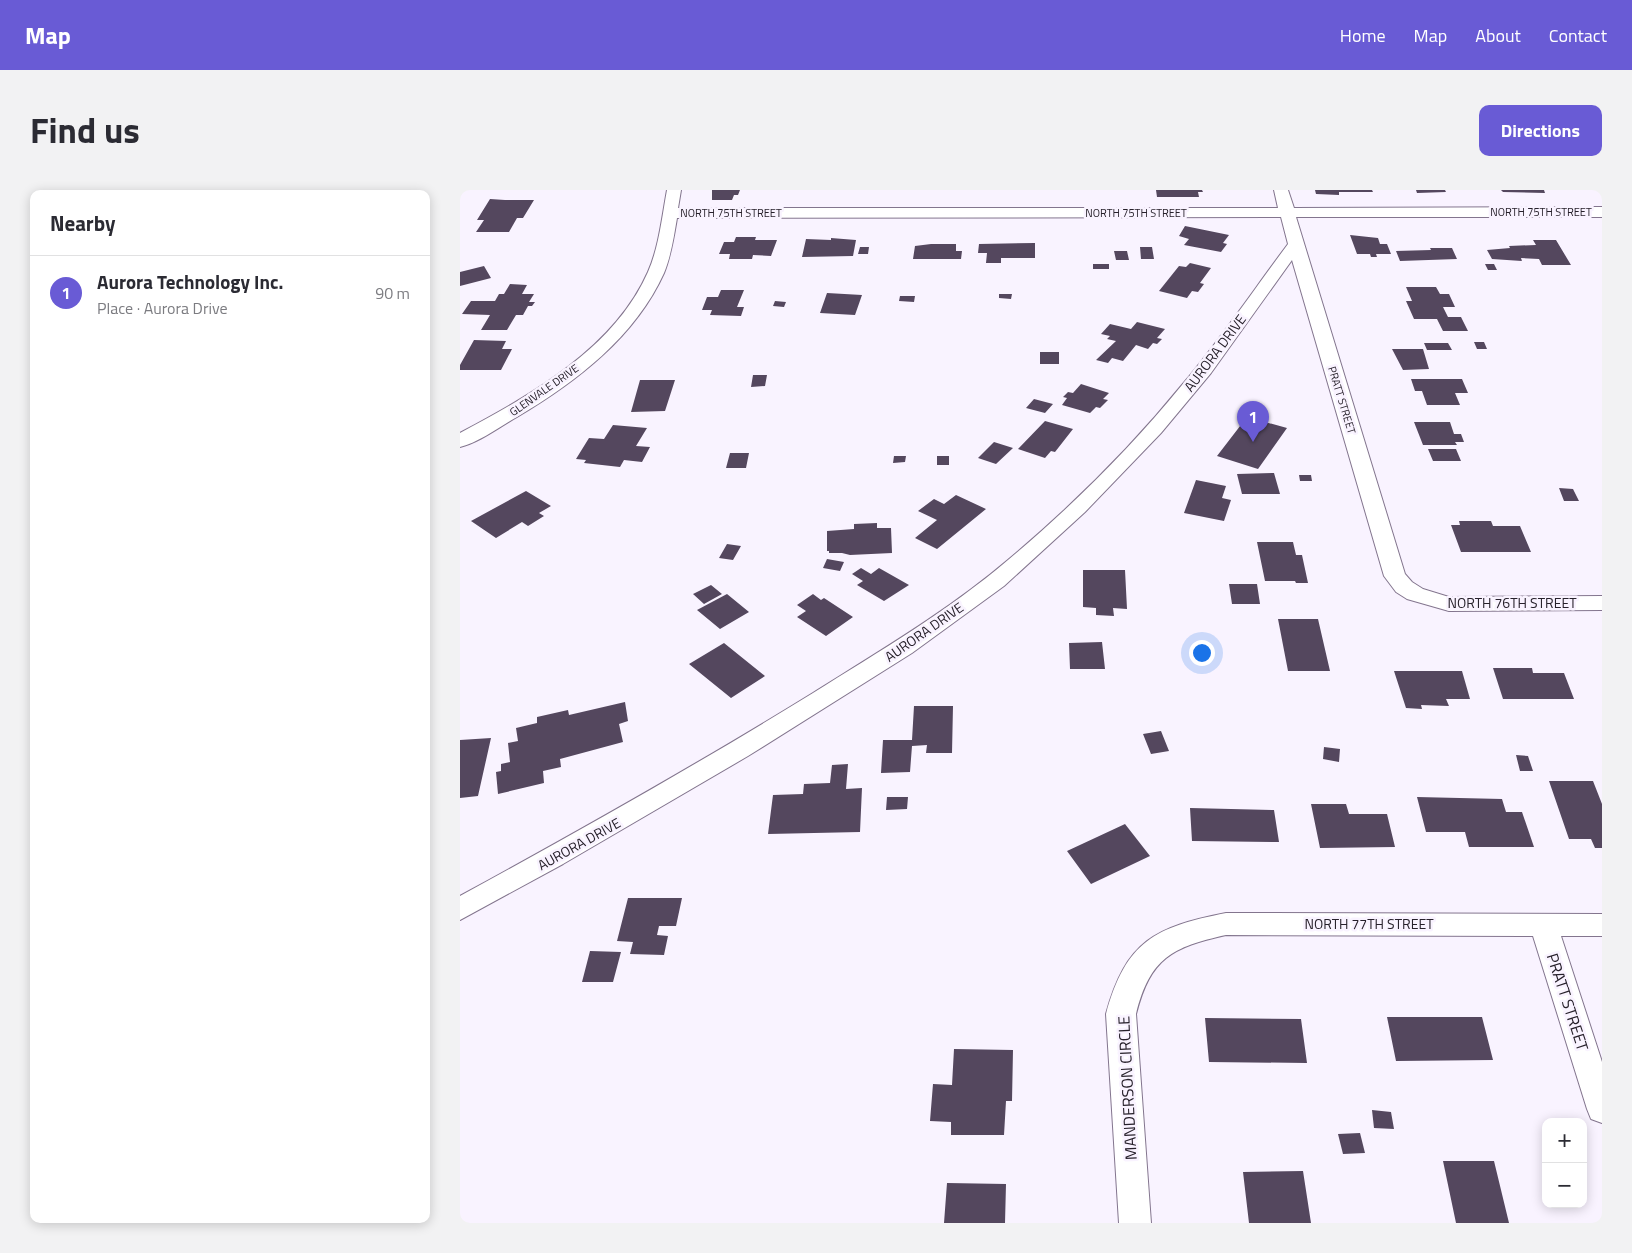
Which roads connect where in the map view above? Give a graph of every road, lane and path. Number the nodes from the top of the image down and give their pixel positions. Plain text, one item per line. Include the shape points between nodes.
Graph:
1 (674, 190) edge
2 (1281, 190) edge
3 (1287, 212) junction
4 (1602, 212) edge
5 (671, 213) junction
6 (1296, 244) junction
7 (460, 441) edge
8 (1423, 598) joint
9 (1602, 604) edge
10 (460, 909) edge
11 (1543, 925) junction
12 (1602, 925) edge
13 (1145, 958) joint
14 (1602, 1108) edge
15 (1135, 1223) edge

1 - 5 street, GLENVALE DRIVE
2 - 3 street, PRATT STREET
3 - 4 street, NORTH 75TH STREET
3 - 5 street, NORTH 75TH STREET
3 - 6 street, PRATT STREET
5 - 7 street, GLENVALE DRIVE via 656,270 647,290 608,339 546,391
6 - 8 street, PRATT STREET via 1395,576 1404,587
6 - 10 street, AURORA DRIVE via 1200,376 1171,410 1086,499 1017,564 876,665 745,748 595,836
8 - 9 street, NORTH 76TH STREET via 1448,604
11 - 12 street, NORTH 77TH STREET
11 - 13 street, NORTH 77TH STREET via 1226,924 1170,938
11 - 14 street, PRATT STREET
13 - 15 street, MANDERSON CIRCLE via 1130,981 1121,1014

